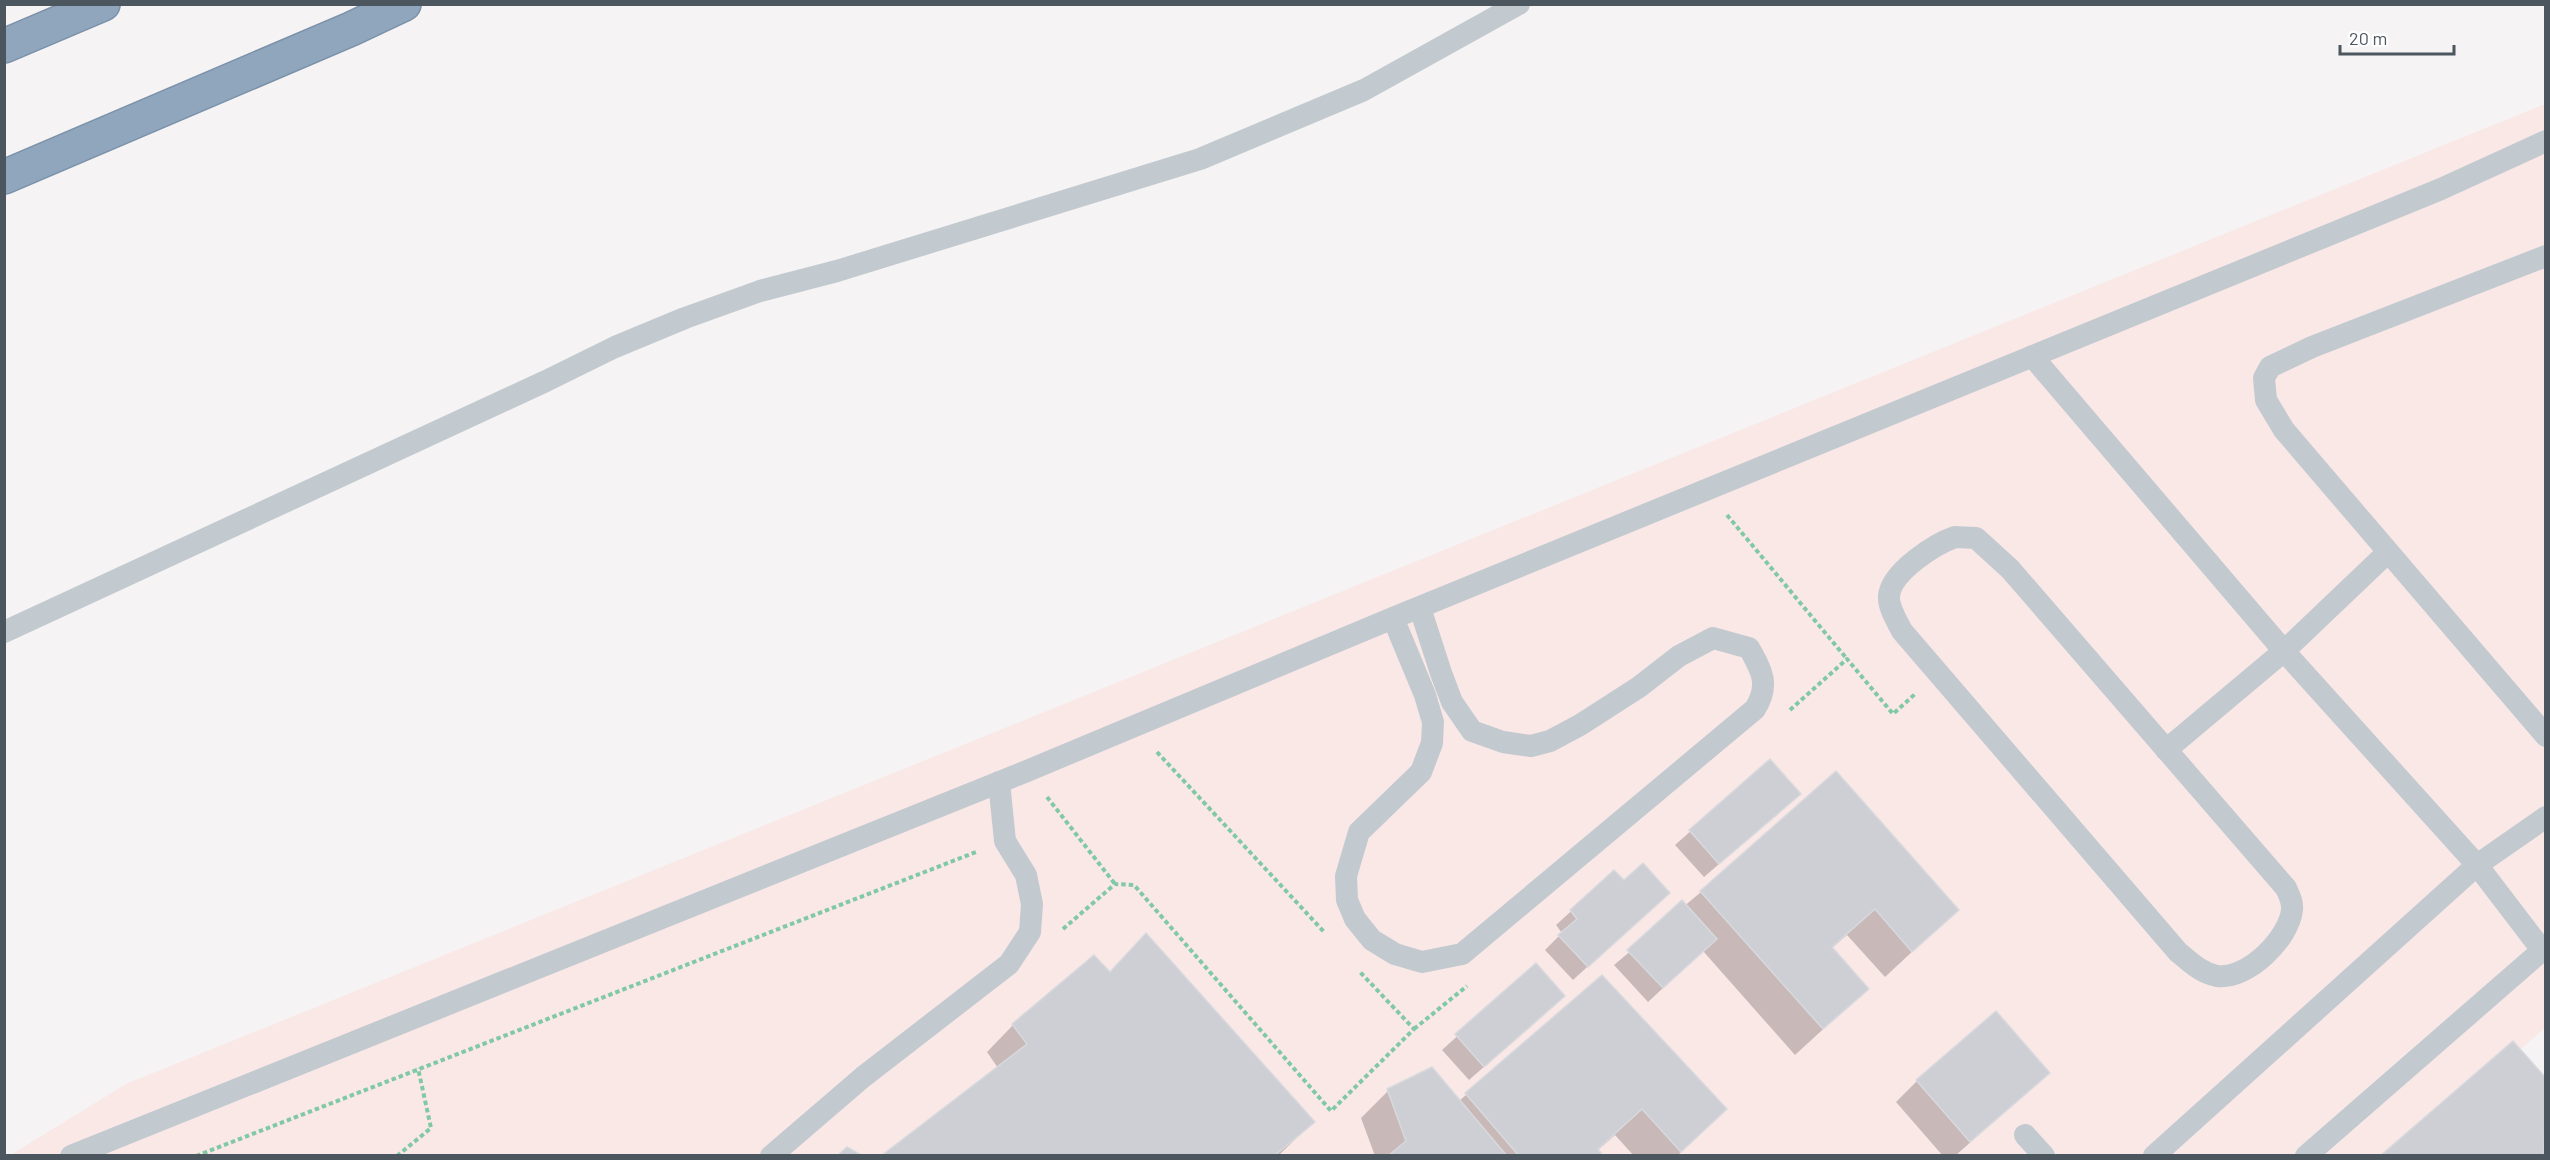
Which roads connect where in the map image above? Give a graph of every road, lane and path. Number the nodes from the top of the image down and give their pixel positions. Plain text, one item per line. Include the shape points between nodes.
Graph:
1 (103, 4) edge
2 (404, 4) edge
3 (1519, 4) edge
4 (4, 46) edge
5 (2546, 141) edge
6 (4, 177) edge
7 (2546, 256) edge
8 (2032, 356) junction
9 (1724, 512) dead end
10 (2388, 552) junction
11 (1420, 608) junction
12 (1393, 618) junction
13 (4, 632) edge
14 (2284, 651) junction
15 (1847, 659) junction
16 (1938, 673) junction
17 (1785, 714) dead end
18 (1133, 727) junction
19 (2546, 736) edge
20 (2166, 750) junction
21 (1027, 771) junction
22 (999, 782) junction
23 (2546, 817) edge
24 (1005, 840) junction
25 (2477, 865) junction
26 (1115, 884) junction
27 (1061, 930) dead end
28 (1326, 934) dead end
29 (2544, 949) edge
30 (1358, 969) dead end
31 (1469, 984) dead end
32 (1414, 1029) junction
33 (418, 1068) junction
34 (2025, 1135) dead end
35 (71, 1155) edge
36 (196, 1155) edge
37 (397, 1155) edge
38 (771, 1155) edge
39 (2044, 1155) edge
40 (2154, 1155) edge
41 (2306, 1155) edge

1 - 4 highway
2 - 6 highway
3 - 13 lane via 1364,90 1200,159 760,291 615,347
5 - 8 lane via 2440,189
7 - 10 lane via 2312,347 2270,367 2264,378 2266,400 2274,417
8 - 11 lane
8 - 14 lane
9 - 15 path
10 - 14 lane
10 - 19 lane
11 - 12 lane
11 - 12 lane via 1452,702 1472,731 1503,742 1531,746 1550,741 1713,638 1749,648 1761,669 1763,695 1755,709 1462,954 1422,962 1395,954 1372,940 1355,919 1347,900 1346,876 1359,832 1421,772 1432,743 1433,722 1425,694
12 - 18 lane
14 - 20 lane
14 - 25 lane
15 - 16 path via 1893,714
15 - 17 path
16 - 20 lane via 1902,631 1889,594 1905,569 1936,544 1955,537 1976,538 2010,569
16 - 20 lane via 2178,952 2204,972 2220,976 2239,971 2260,960 2280,940 2292,903 2286,888
18 - 21 lane
18 - 28 path
21 - 22 lane
21 - 26 path
22 - 24 lane
22 - 35 lane
23 - 25 lane
24 - 33 path
24 - 38 lane via 1026,875 1032,904 1030,932 1008,964 863,1077
25 - 29 lane
25 - 40 lane
26 - 27 path
26 - 32 path via 1134,885 1331,1111
29 - 41 lane
30 - 32 path
31 - 32 path
33 - 36 path
33 - 37 path via 431,1128
34 - 39 lane

